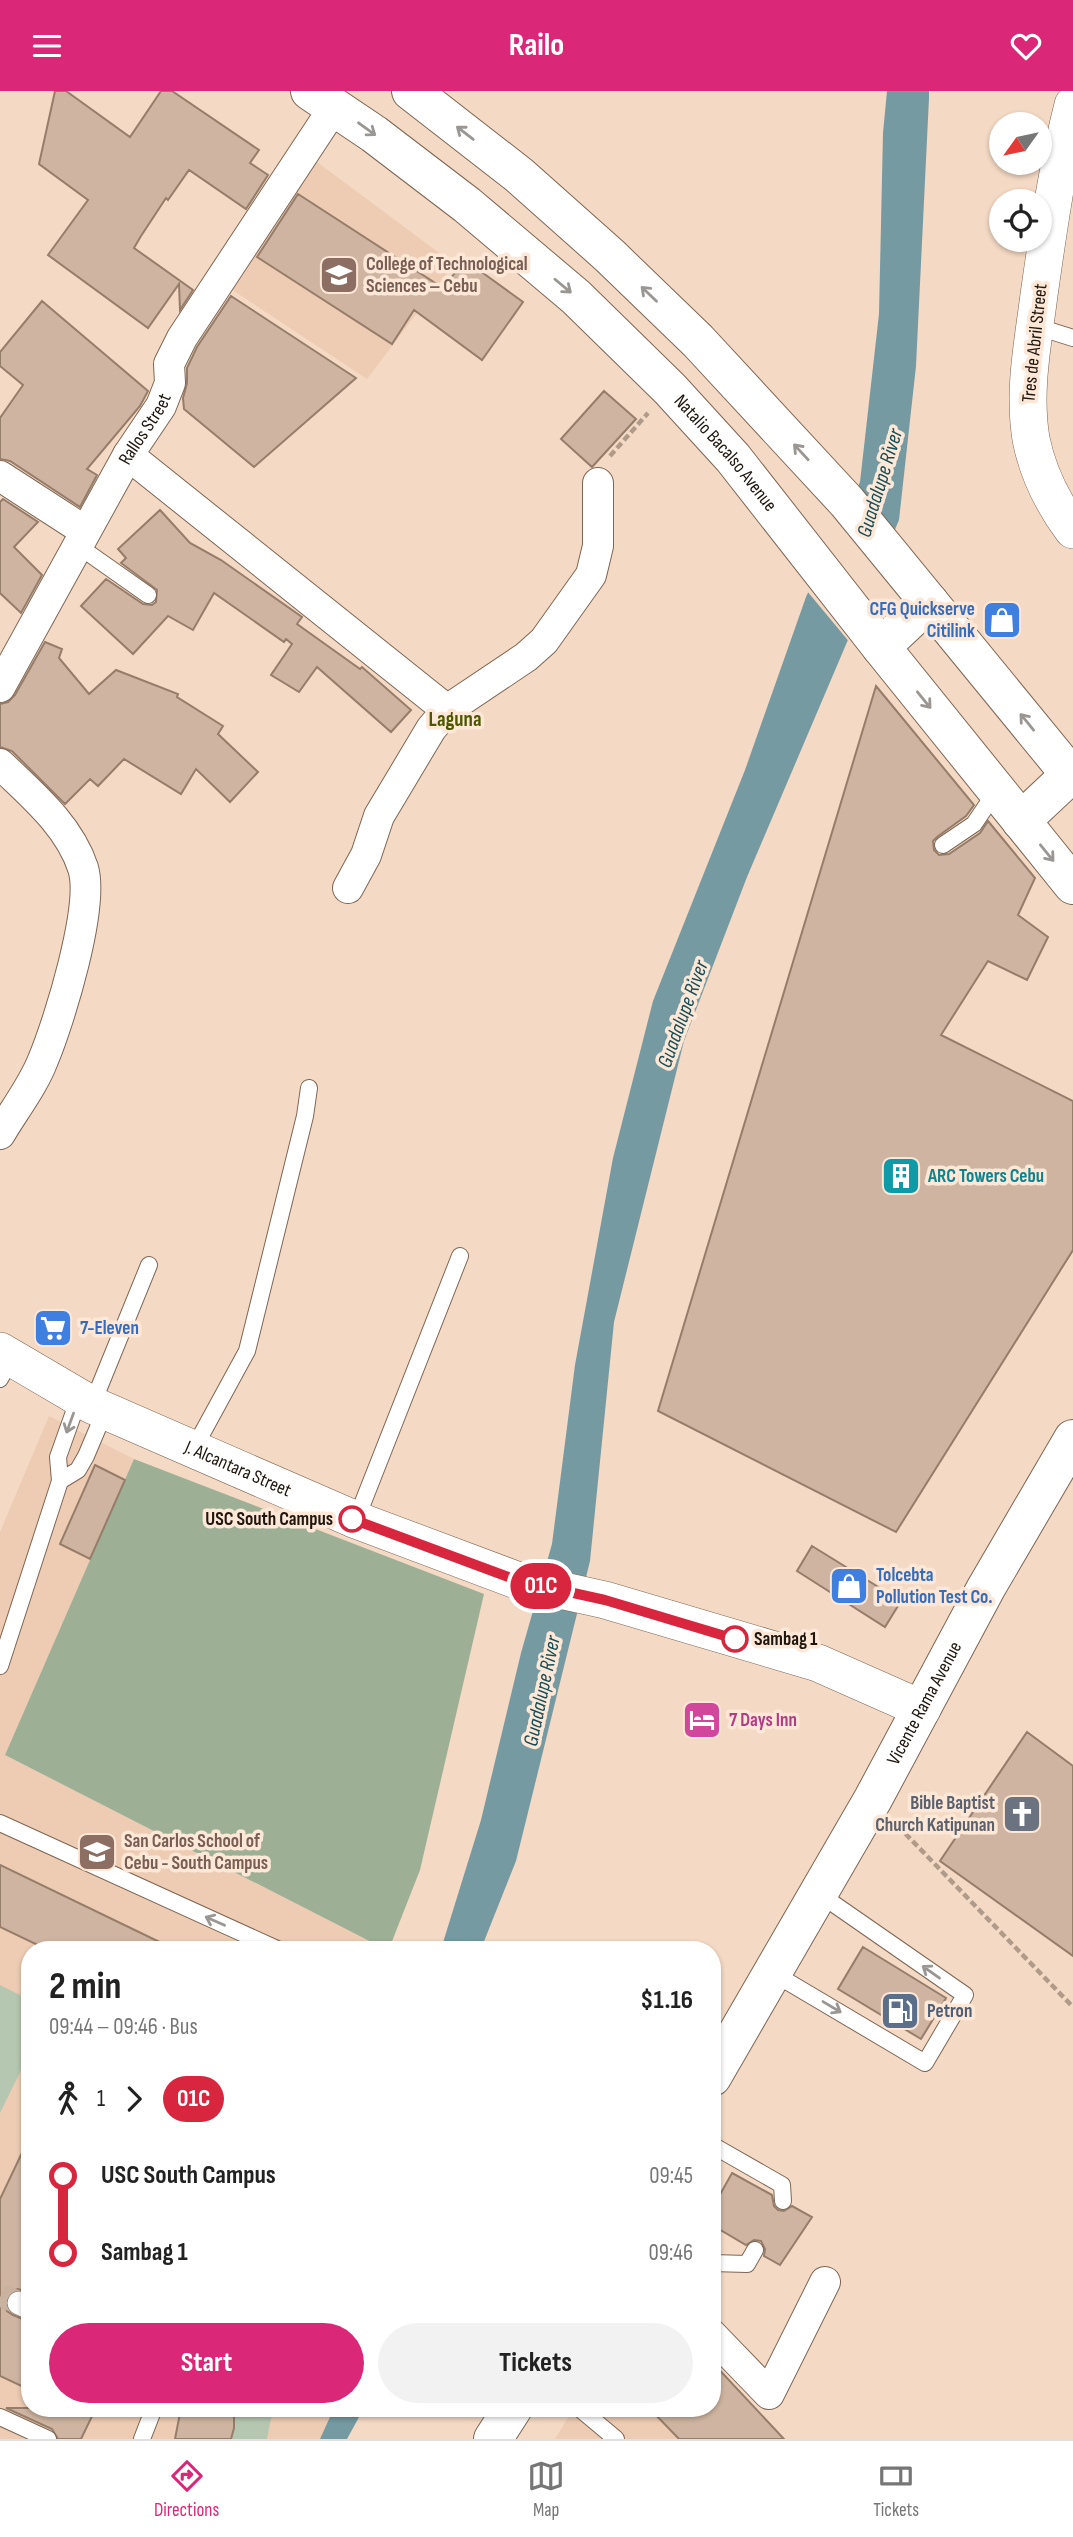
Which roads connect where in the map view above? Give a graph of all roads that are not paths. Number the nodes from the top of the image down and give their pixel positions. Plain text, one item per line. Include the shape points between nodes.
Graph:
1 (411, 91) edge
2 (322, 99) edge
3 (1073, 105) edge
4 (1035, 326) junction
5 (1073, 338) edge
6 (128, 455) junction
7 (0, 476) edge
8 (598, 483) road end
9 (1073, 530) edge
10 (80, 538) junction
11 (148, 595) dead end
12 (929, 602) junction
13 (871, 634) junction
14 (0, 687) edge
15 (447, 711) junction
16 (0, 764) edge
17 (1072, 777) edge
18 (997, 790) junction
19 (1021, 821) junction
20 (943, 845) dead end
21 (1073, 885) edge
22 (348, 888) dead end
23 (309, 1088) dead end
24 (0, 1134) edge
25 (460, 1257) dead end
26 (149, 1265) dead end
27 (4, 1363) edge
28 (92, 1405) junction
29 (1073, 1439) edge
30 (193, 1450) junction
31 (60, 1481) junction
32 (356, 1520) junction
33 (0, 1666) edge
34 (922, 1709) junction
35 (0, 1823) edge
36 (818, 1893) junction
37 (259, 1941) edge
38 (773, 1972) junction
39 (721, 2062) edge
40 (721, 2150) edge
41 (783, 2201) dead end
42 (755, 2251) dead end
43 (721, 2263) edge
44 (825, 2282) dead end
45 (721, 2344) edge
46 (0, 2417) edge
47 (151, 2417) edge
48 (507, 2417) edge
49 (590, 2417) edge
50 (48, 2439) edge
51 (142, 2439) edge
52 (493, 2439) edge
53 (616, 2439) edge

12 -> 1 main road via 847,502 698,341 519,175
2 - 6 street, Rallos Street via 182,338 169,364 170,383 161,406
2 -> 13 main road, Natalio Bacalso Avenue via 477,214 576,297 733,458
3 - 4 street, Tres de Abril Street
4 - 5 lane
4 - 9 street, Tres de Abril Street via 1027,405 1031,438 1047,491
6 - 10 street, Rallos Street
6 - 15 street
7 - 10 street
8 - 15 street via 597,545 591,575 544,641
10 - 11 lane
10 - 14 street, Rallos Street
12 - 13 main road
17 -> 12 main road
13 -> 18 main road, Natalio Bacalso Avenue
15 - 22 street via 431,729 379,816
16 - 24 street via 70,838 84,870 85,899 65,993 43,1062
17 - 19 main road
18 - 19 main road, Natalio Bacalso Avenue
18 - 20 lane via 974,824
19 -> 21 main road, Natalio Bacalso Avenue
23 - 30 lane via 247,1351
25 - 32 lane
26 - 28 lane
27 - 28 street, J. Alcantara Street
28 - 30 street, J. Alcantara Street
28 -> 31 lane via 58,1457
28 - 31 lane via 86,1456 78,1470
29 - 34 main road, Vicente Rama Avenue
30 - 32 street, J. Alcantara Street
31 - 33 lane
32 - 34 street, J. Alcantara Street via 519,1581 605,1600 818,1663
34 - 36 main road, Vicente Rama Avenue
37 -> 35 lane
36 - 38 main road, Vicente Rama Avenue
38 -> 36 lane via 925,2063 965,1995
38 - 39 main road, Vicente Rama Avenue
40 - 41 lane via 782,2185
42 - 43 lane via 747,2264
44 - 45 street via 769,2394
46 - 50 lane
47 - 51 lane
48 - 52 main road
49 - 53 lane

